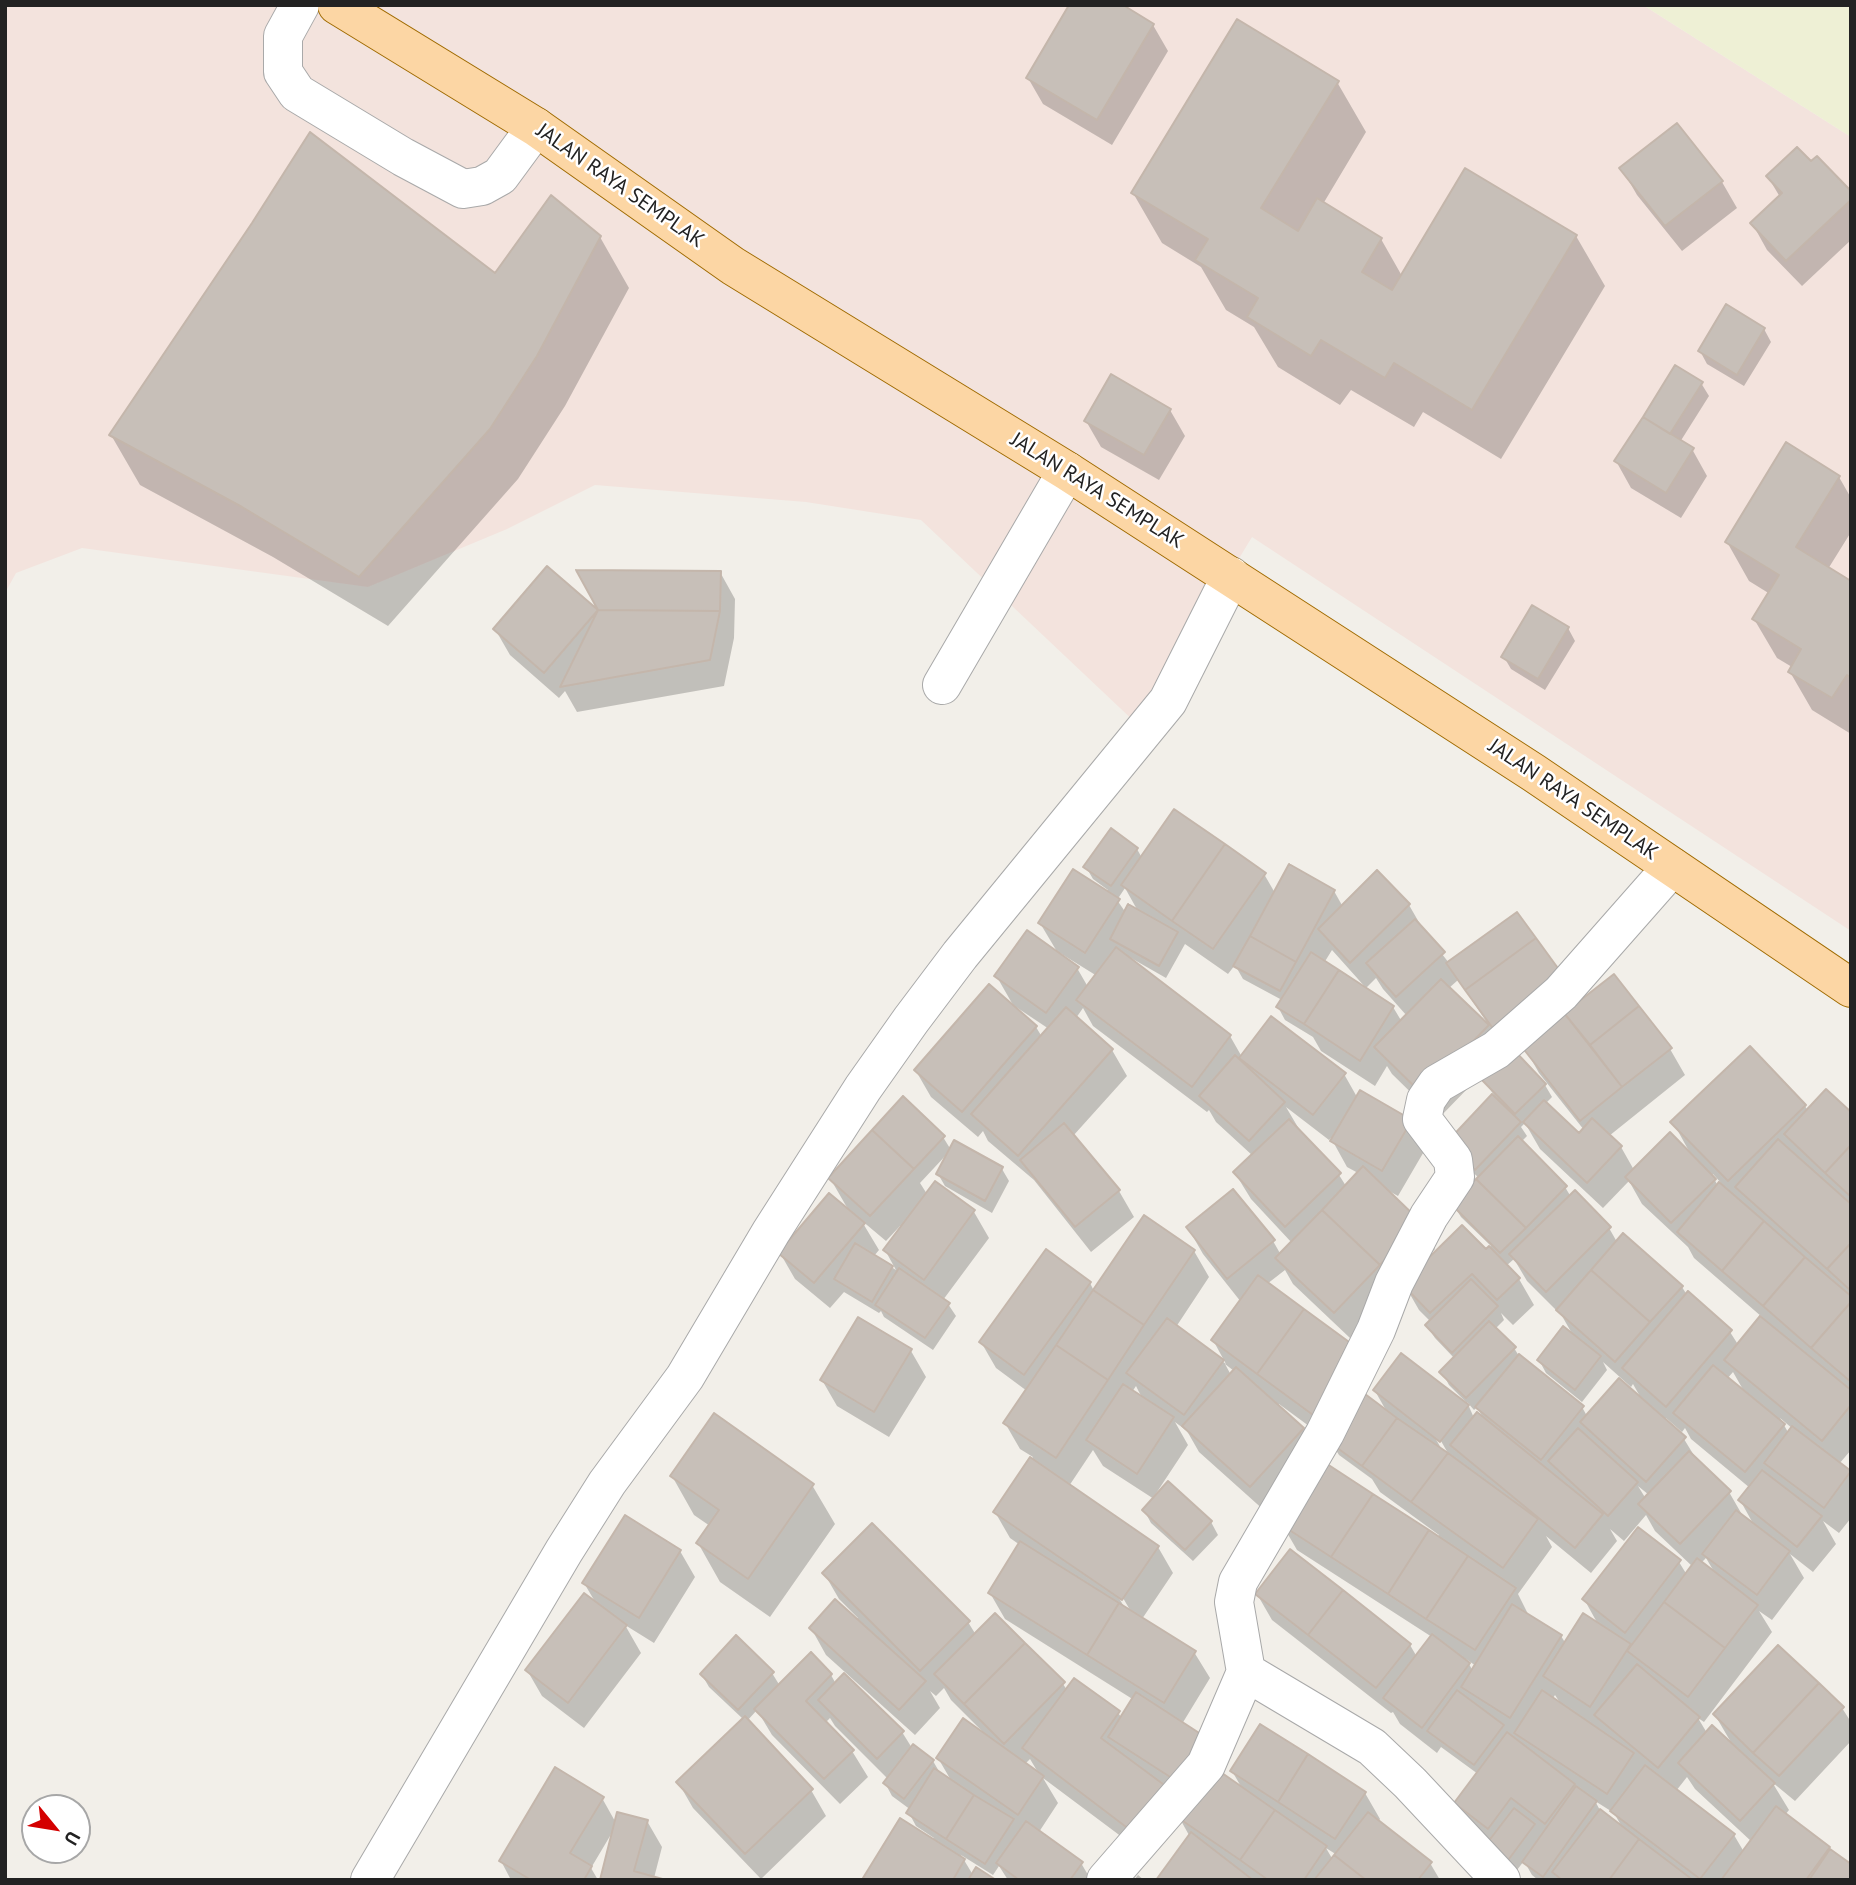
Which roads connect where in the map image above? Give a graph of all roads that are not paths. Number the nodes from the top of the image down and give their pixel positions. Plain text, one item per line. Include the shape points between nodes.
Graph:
1 (300, 5) edge
2 (337, 5) edge
3 (536, 127) junction
4 (1067, 471) junction
5 (1231, 576) junction
6 (942, 685) dead end
7 (1672, 867) junction
8 (1851, 988) edge
9 (1246, 1672) junction
10 (370, 1880) edge
11 (1106, 1880) edge
12 (1501, 1880) edge

1 - 3 street via 283,36 283,72 297,93 463,189 482,186 499,176
2 - 3 main road, JALAN RAYA SEMPLAK
3 - 4 main road, JALAN RAYA SEMPLAK via 733,266
4 - 5 main road, JALAN RAYA SEMPLAK
4 - 6 street
5 - 7 main road, JALAN RAYA SEMPLAK
5 - 10 street via 1168,701 960,955 863,1088 685,1377 607,1483 564,1551
7 - 8 main road, JALAN RAYA SEMPLAK
7 - 9 street via 1561,993 1496,1050 1437,1084 1426,1100 1422,1119 1453,1160 1455,1177 1394,1283 1325,1433 1238,1582 1234,1602
9 - 11 street via 1206,1765
9 - 12 street via 1372,1747

